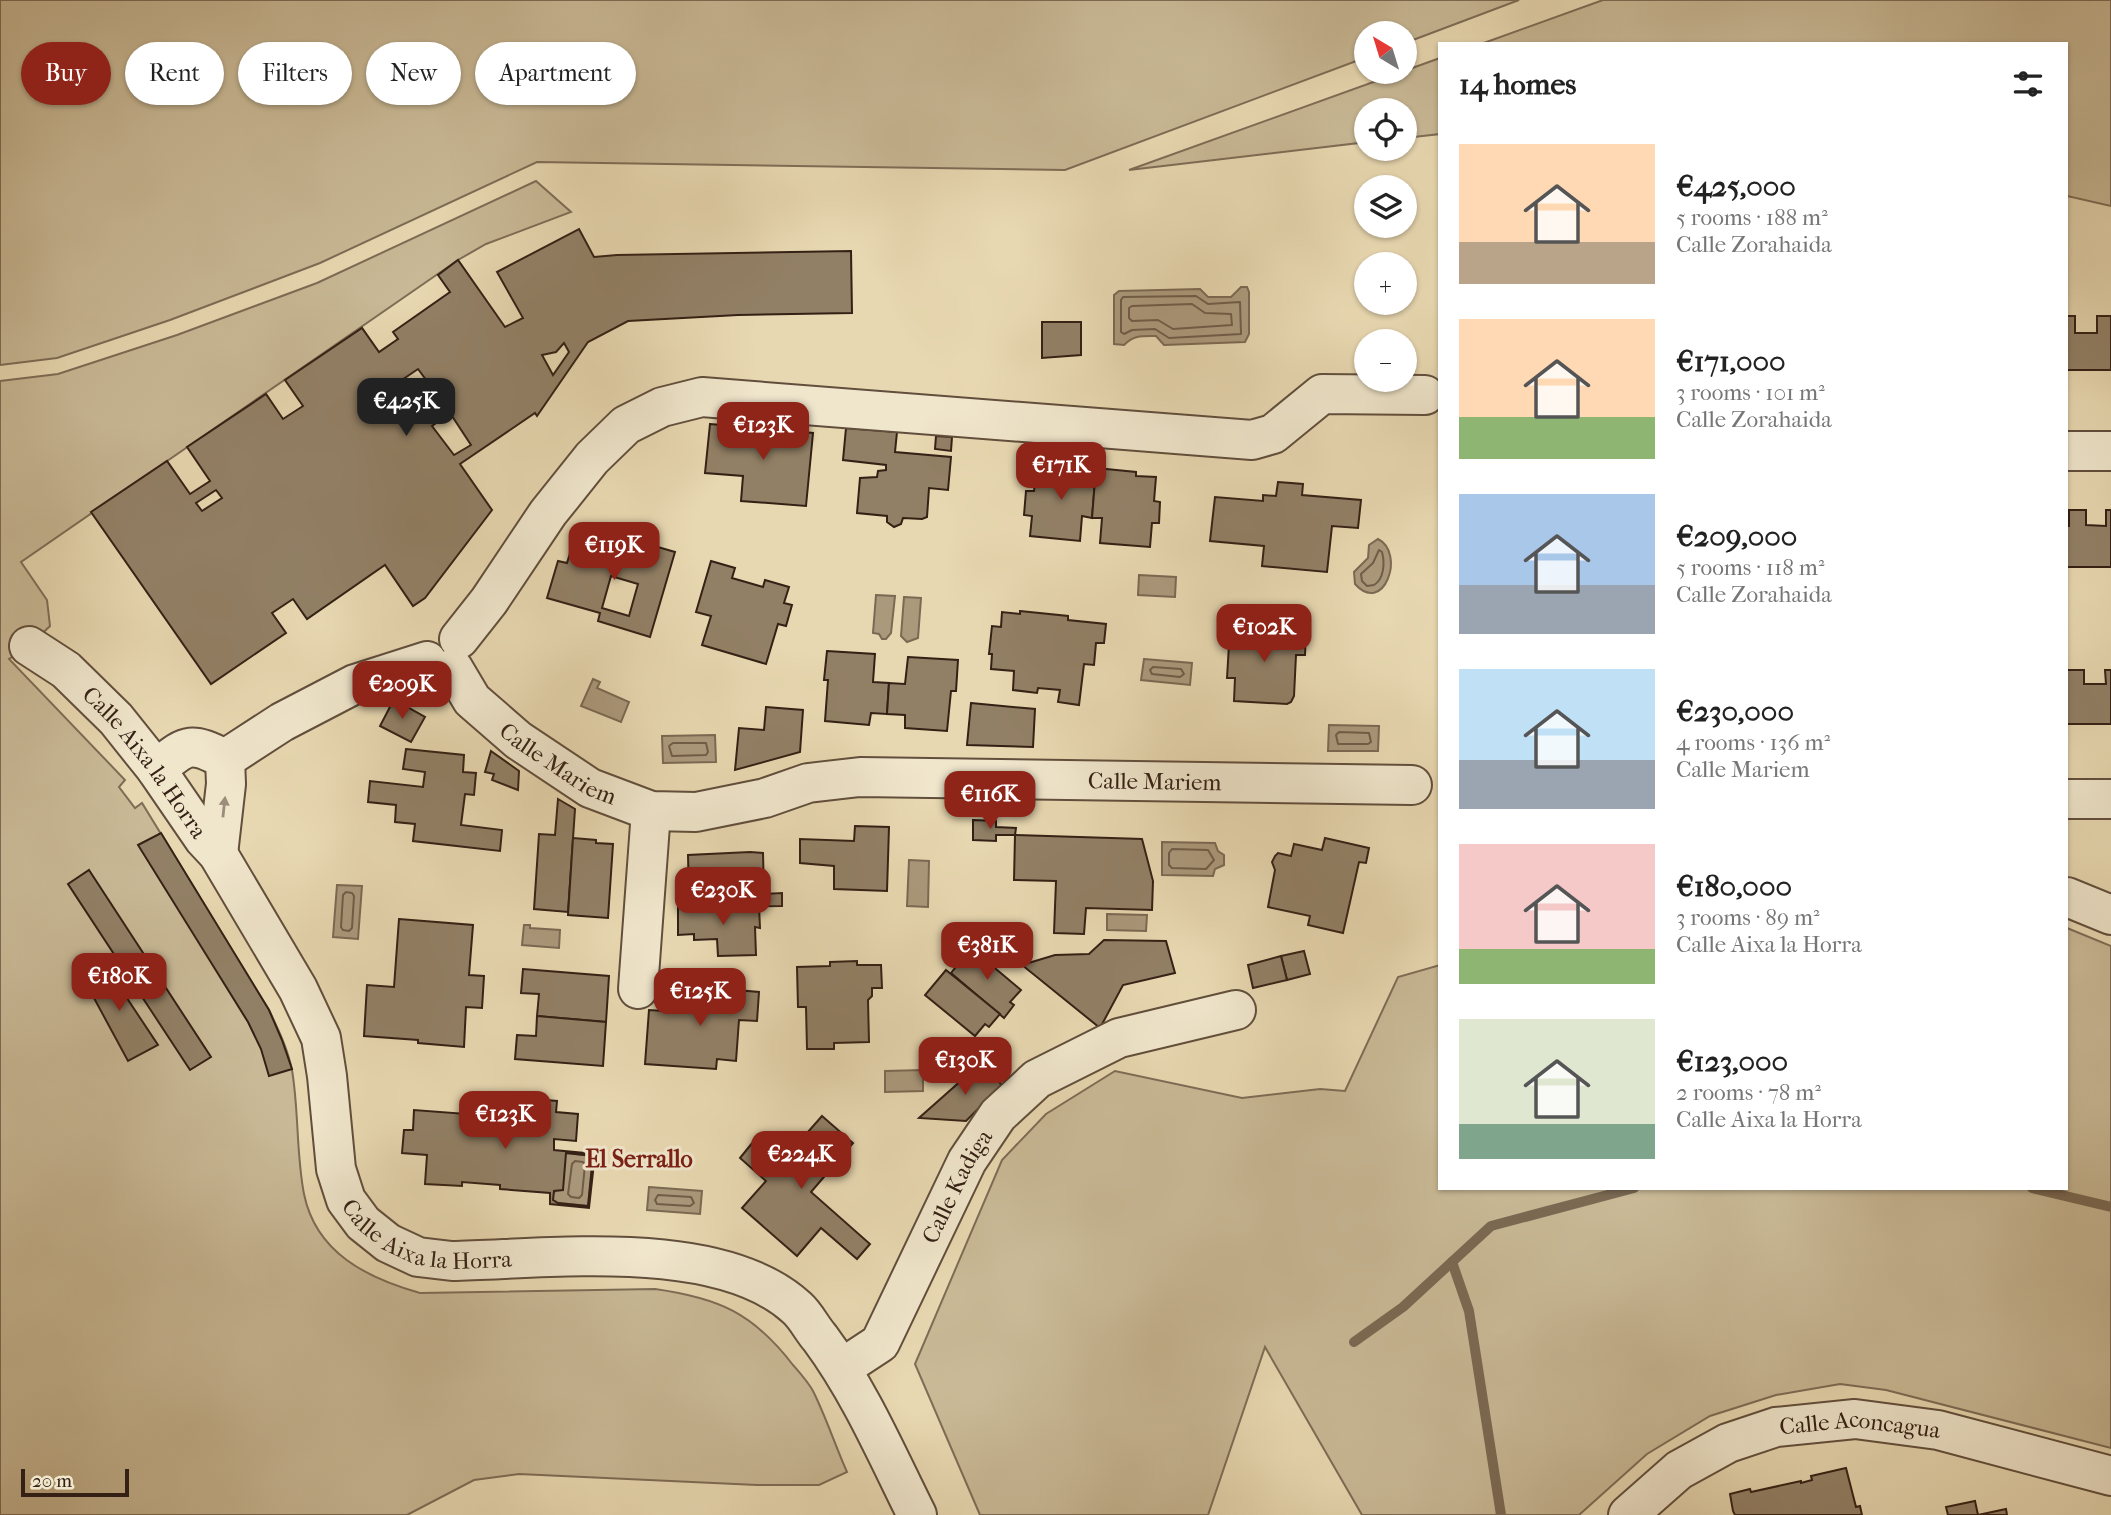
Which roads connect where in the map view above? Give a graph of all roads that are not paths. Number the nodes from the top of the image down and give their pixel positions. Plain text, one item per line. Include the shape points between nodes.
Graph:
1 (1425, 395) dead end
2 (2068, 451) edge
3 (2111, 452) edge
4 (29, 646) dead end
5 (446, 656) junction
6 (225, 759) junction
7 (156, 769) junction
8 (1412, 785) dead end
9 (2068, 799) edge
10 (2111, 799) edge
11 (651, 811) junction
12 (218, 854) junction
13 (2068, 897) edge
14 (2111, 915) edge
15 (638, 989) dead end
16 (1236, 1010) dead end
17 (842, 1368) junction
18 (2111, 1476) edge
19 (917, 1515) edge
20 (1628, 1515) edge

1 - 5 street via 1322,394 1273,434 1252,440 702,397 662,407 626,425 593,458
2 - 3 street
4 - 7 street, Calle Aixa la Horra via 66,670 116,719
5 - 6 street via 355,684 282,722
5 - 11 street, Calle Mariem via 472,700 517,740 590,788
6 - 7 street via 203,748 183,748
12 -> 6 street
7 - 12 street, Calle Aixa la Horra
8 - 11 street, Calle Mariem via 860,777 808,783 696,812
9 - 10 street
11 - 15 street
12 - 17 street, Calle Aixa la Horra via 298,989 321,1038 336,1169 346,1200 363,1223 388,1243 418,1257 452,1261 656,1258 707,1265 755,1280 797,1309
13 - 14 street
16 - 17 street, Calle Kadiga via 1119,1038 1037,1079 998,1115 967,1161 880,1343
17 - 19 street, Calle Aixa la Horra
18 - 20 street, Calle Aconcagua via 1938,1430 1855,1419 1776,1426 1728,1443 1679,1470

